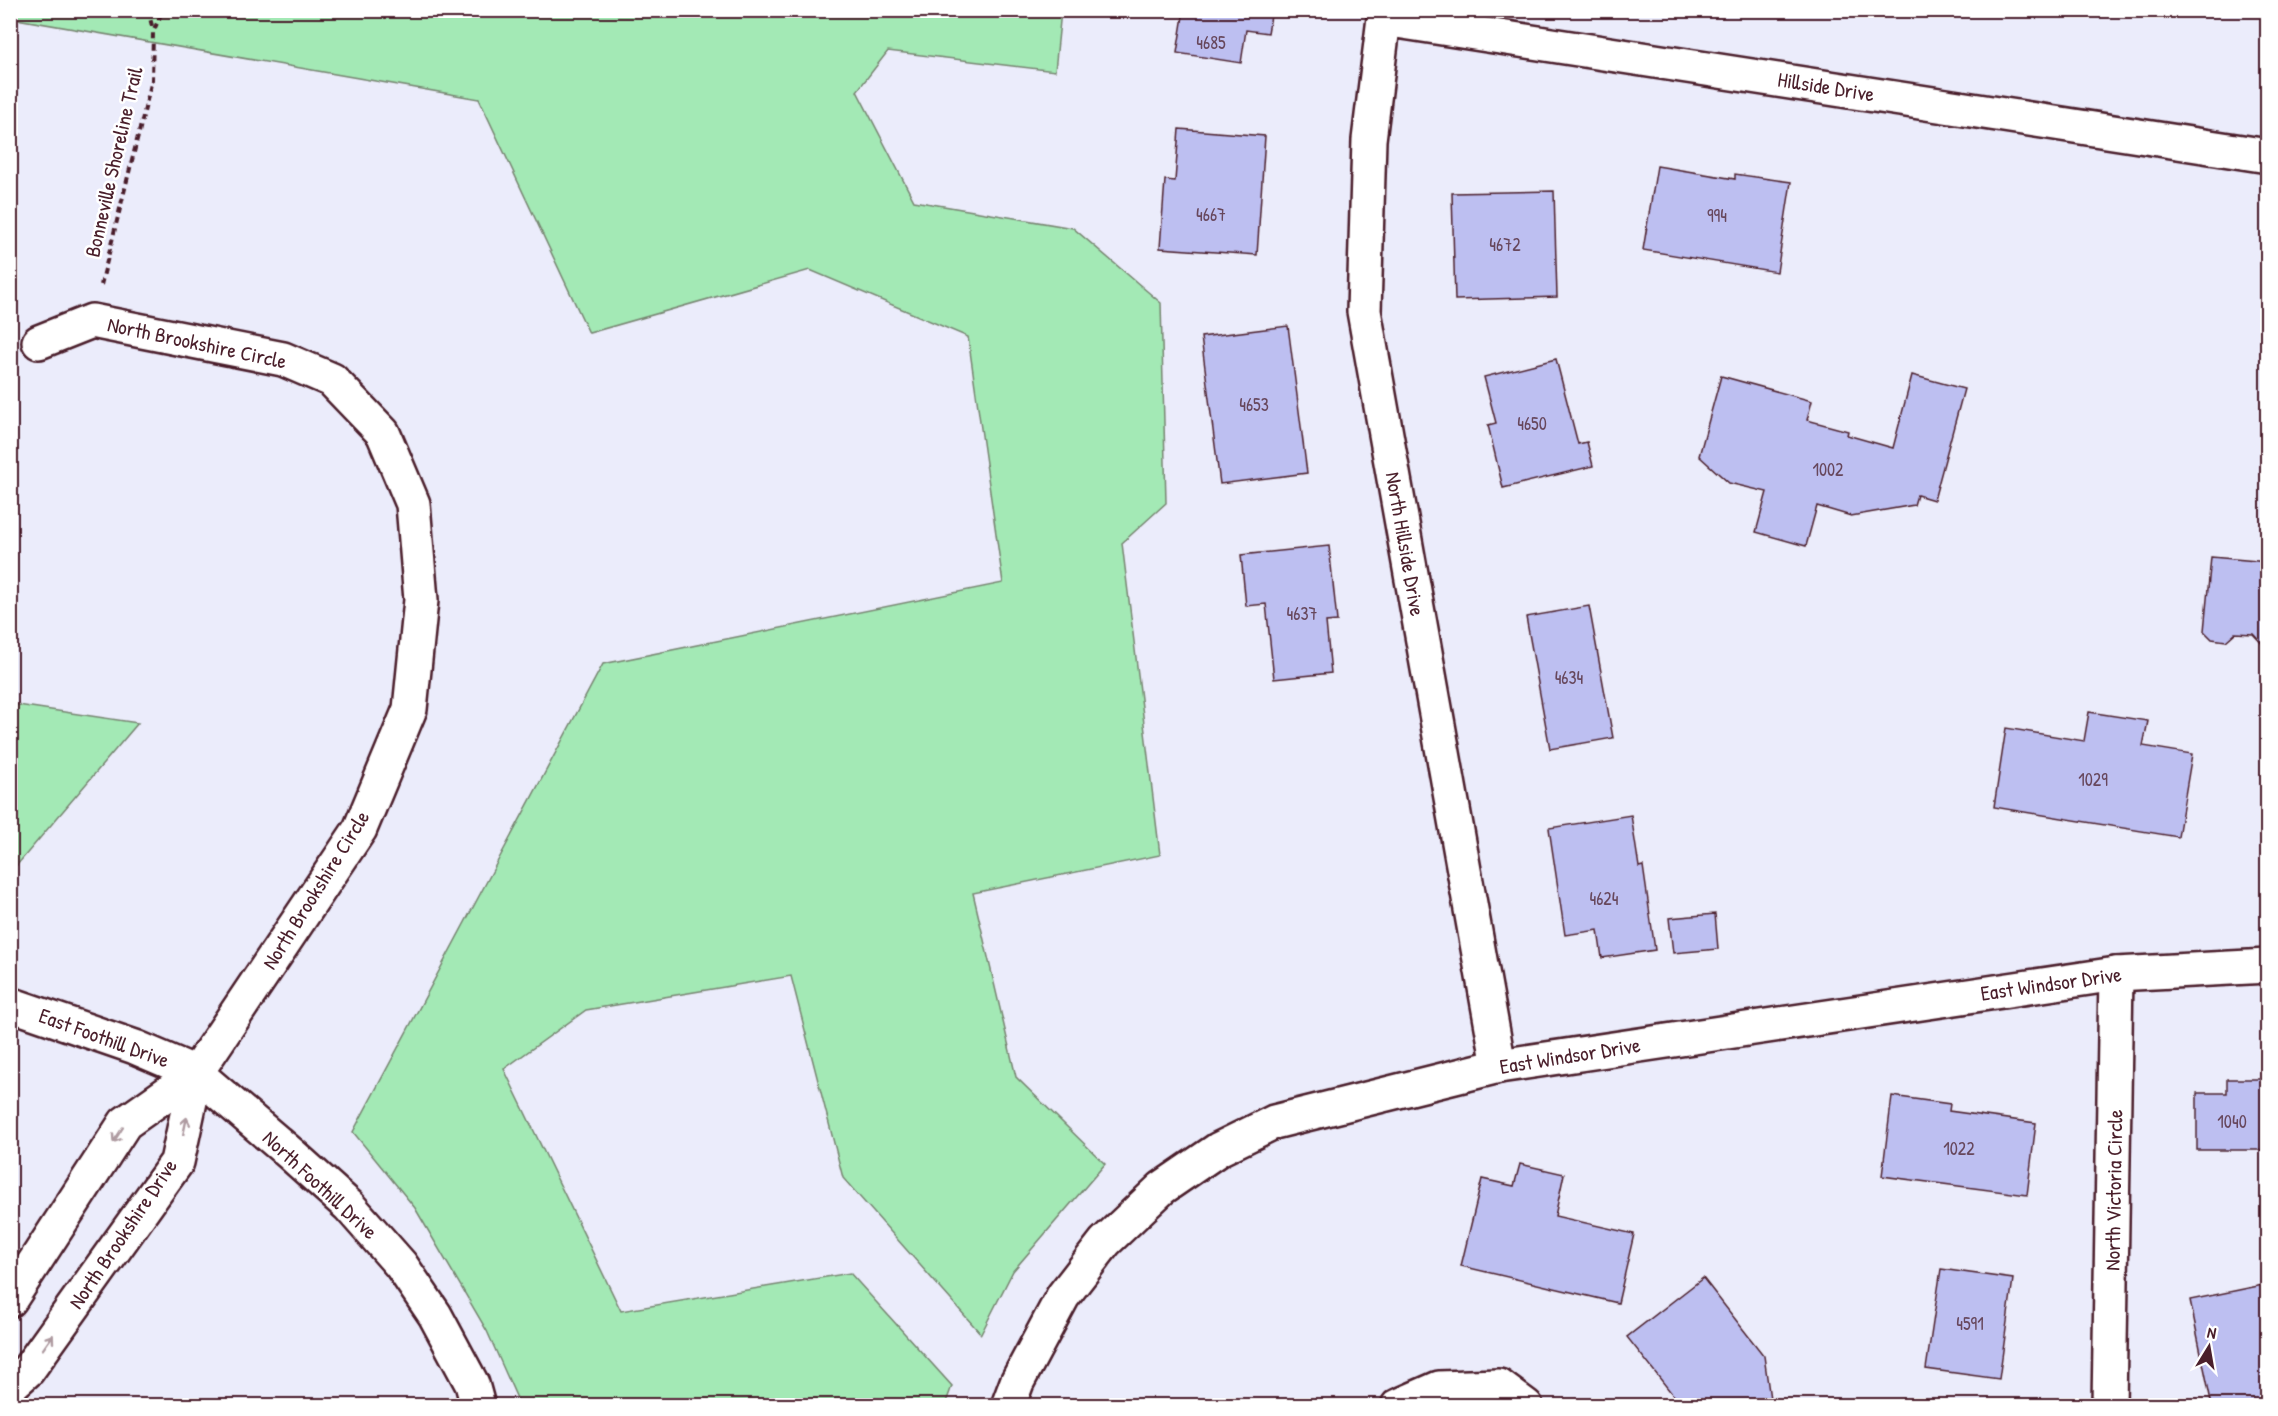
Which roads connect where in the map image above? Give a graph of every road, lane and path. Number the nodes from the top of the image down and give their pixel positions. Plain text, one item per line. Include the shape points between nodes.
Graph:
1 (148, 10) edge
2 (163, 10) edge
3 (1385, 15) edge
4 (153, 32) junction
5 (2268, 156) edge
6 (92, 321) junction
7 (39, 342) dead end
8 (2268, 966) edge
9 (2116, 974) junction
10 (10, 1004) edge
11 (1499, 1066) junction
12 (196, 1073) junction
13 (10, 1300) edge
14 (10, 1386) edge
15 (478, 1406) edge
16 (1008, 1406) edge
17 (1398, 1406) edge
18 (1526, 1406) edge
19 (2109, 1406) edge

1 - 4 path
2 - 4 path, Bonneville Shoreline Trail
3 - 5 street, Hillside Drive
3 - 11 street, North Hillside Drive via 1369,140 1364,311
4 - 6 path, Bonneville Shoreline Trail via 152,80
6 - 7 street, North Brookshire Circle
6 - 12 street, North Brookshire Circle via 283,359 333,380 383,433 413,504 421,600 410,710 360,829
8 - 9 street, East Windsor Drive
9 - 11 street, East Windsor Drive
9 - 19 street, North Victoria Circle
10 - 12 street, East Foothill Drive via 135,1047
11 - 16 street, East Windsor Drive via 1275,1122 1219,1149 1172,1181 1105,1242 1063,1296
12 -> 13 street via 125,1123
14 -> 12 street, North Brookshire Drive via 28,1370 177,1162
12 - 15 street, North Foothill Drive via 350,1206 401,1265 435,1315 472,1384
17 - 18 street via 1439,1388 1499,1386

